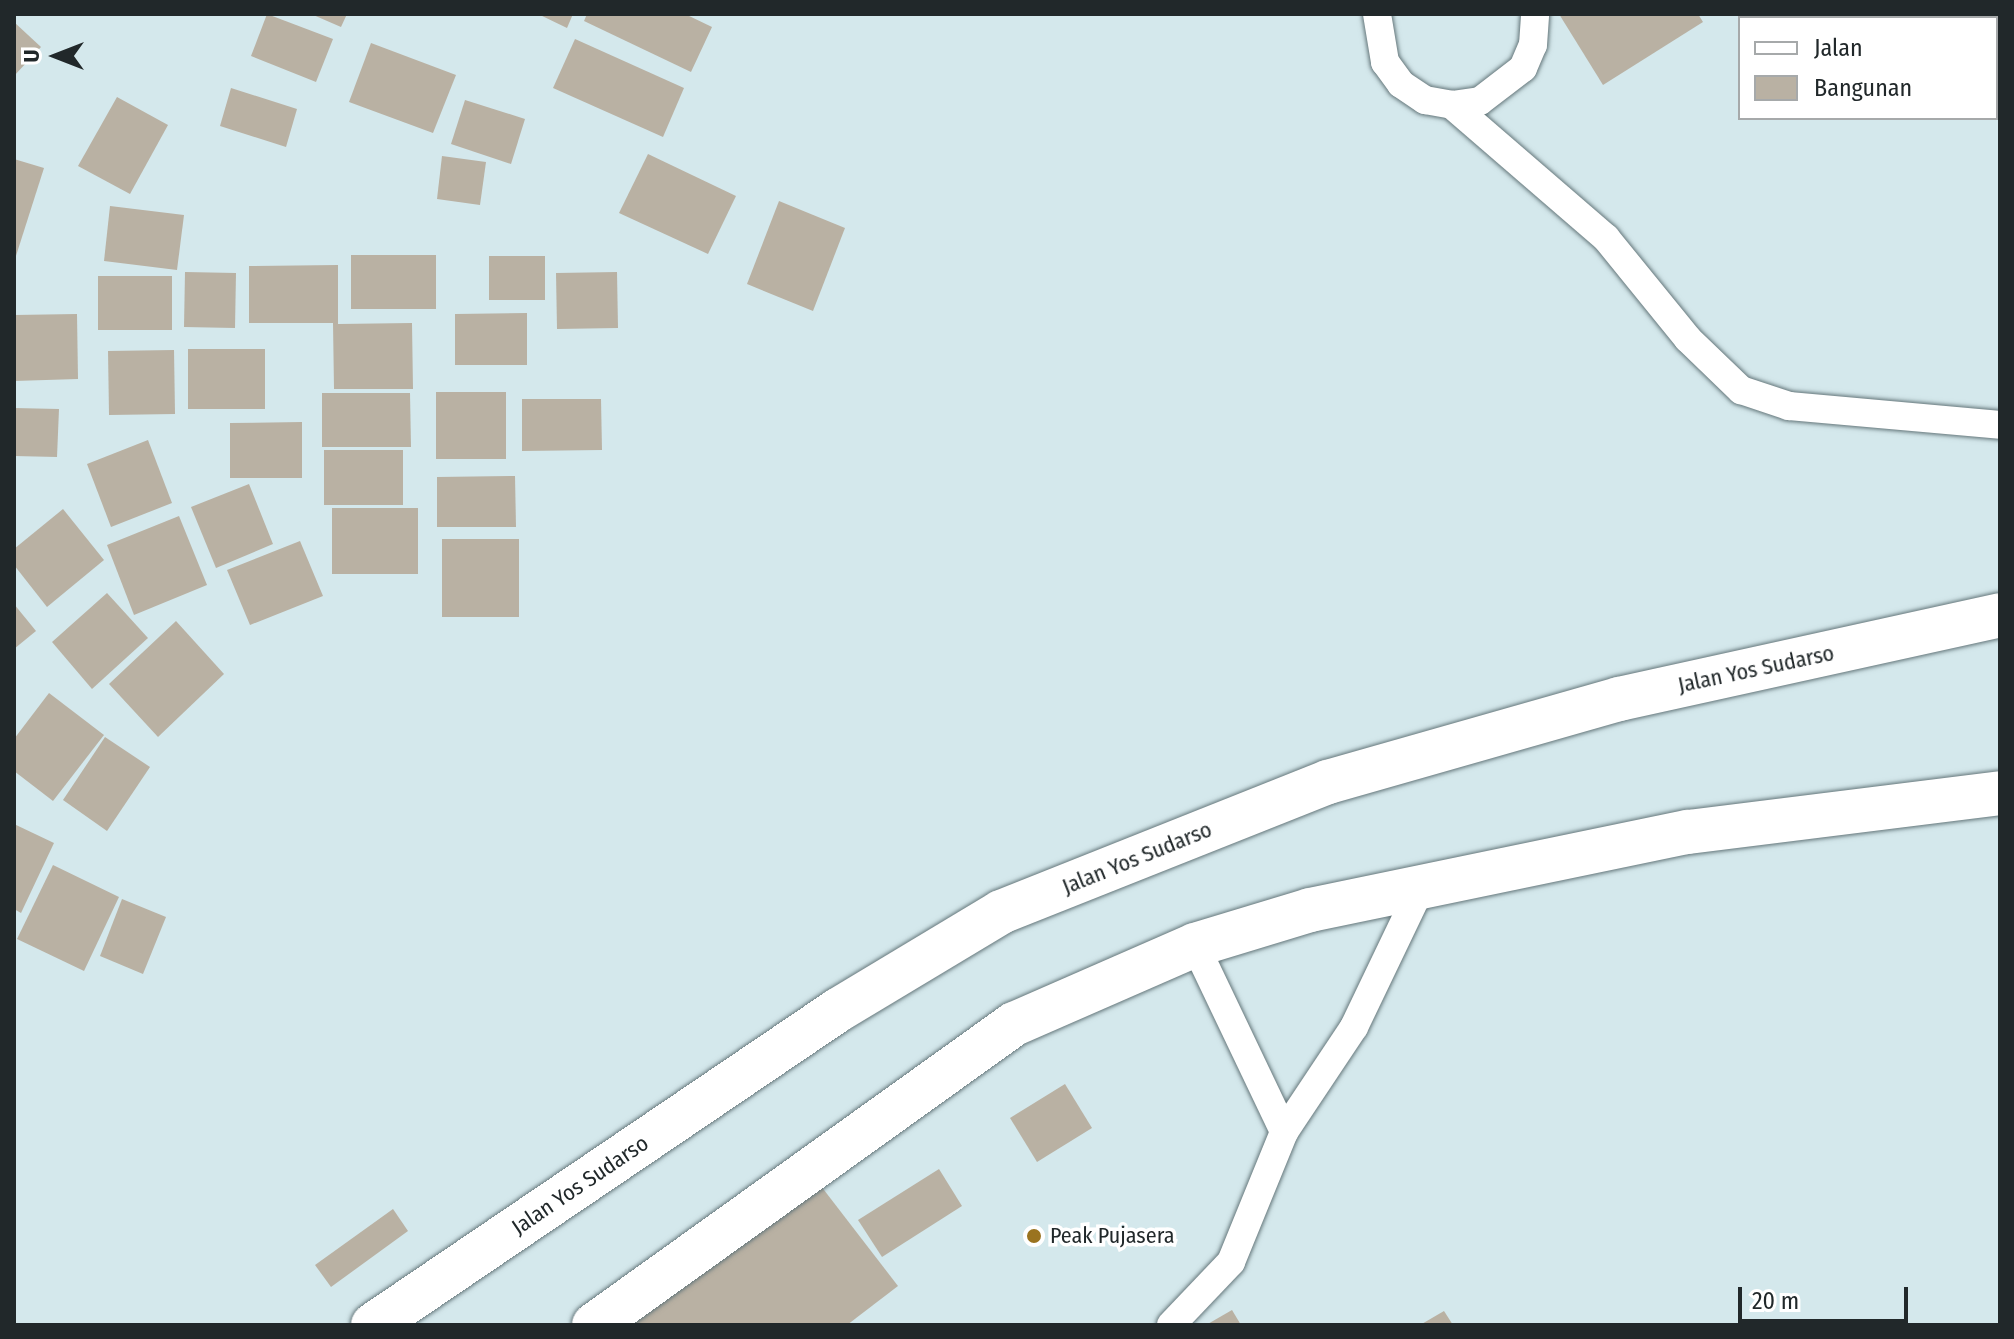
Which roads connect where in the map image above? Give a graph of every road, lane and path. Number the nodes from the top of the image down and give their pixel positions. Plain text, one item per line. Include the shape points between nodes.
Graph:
1 (1377, 14) edge
2 (1535, 14) edge
3 (1452, 105) junction
4 (2000, 425) edge
5 (2000, 615) edge
6 (2000, 793) edge
7 (1421, 887) junction
8 (1195, 945) junction
9 (1284, 1132) junction
10 (373, 1325) edge
11 (594, 1325) edge
12 (1171, 1325) edge

1 - 3 lane via 1385,62 1401,84 1425,100
2 - 3 lane via 1533,45 1523,68 1480,101
3 - 4 lane via 1606,238 1688,339 1741,390 1789,406
5 - 10 main road, Jalan Yos Sudarso via 1619,699 1328,782 1001,912 838,1010
6 - 7 main road via 1688,832
7 - 8 main road via 1310,910
7 - 9 lane via 1354,1027
8 - 9 lane
8 - 11 main road via 1014,1024
9 - 12 lane via 1231,1262

